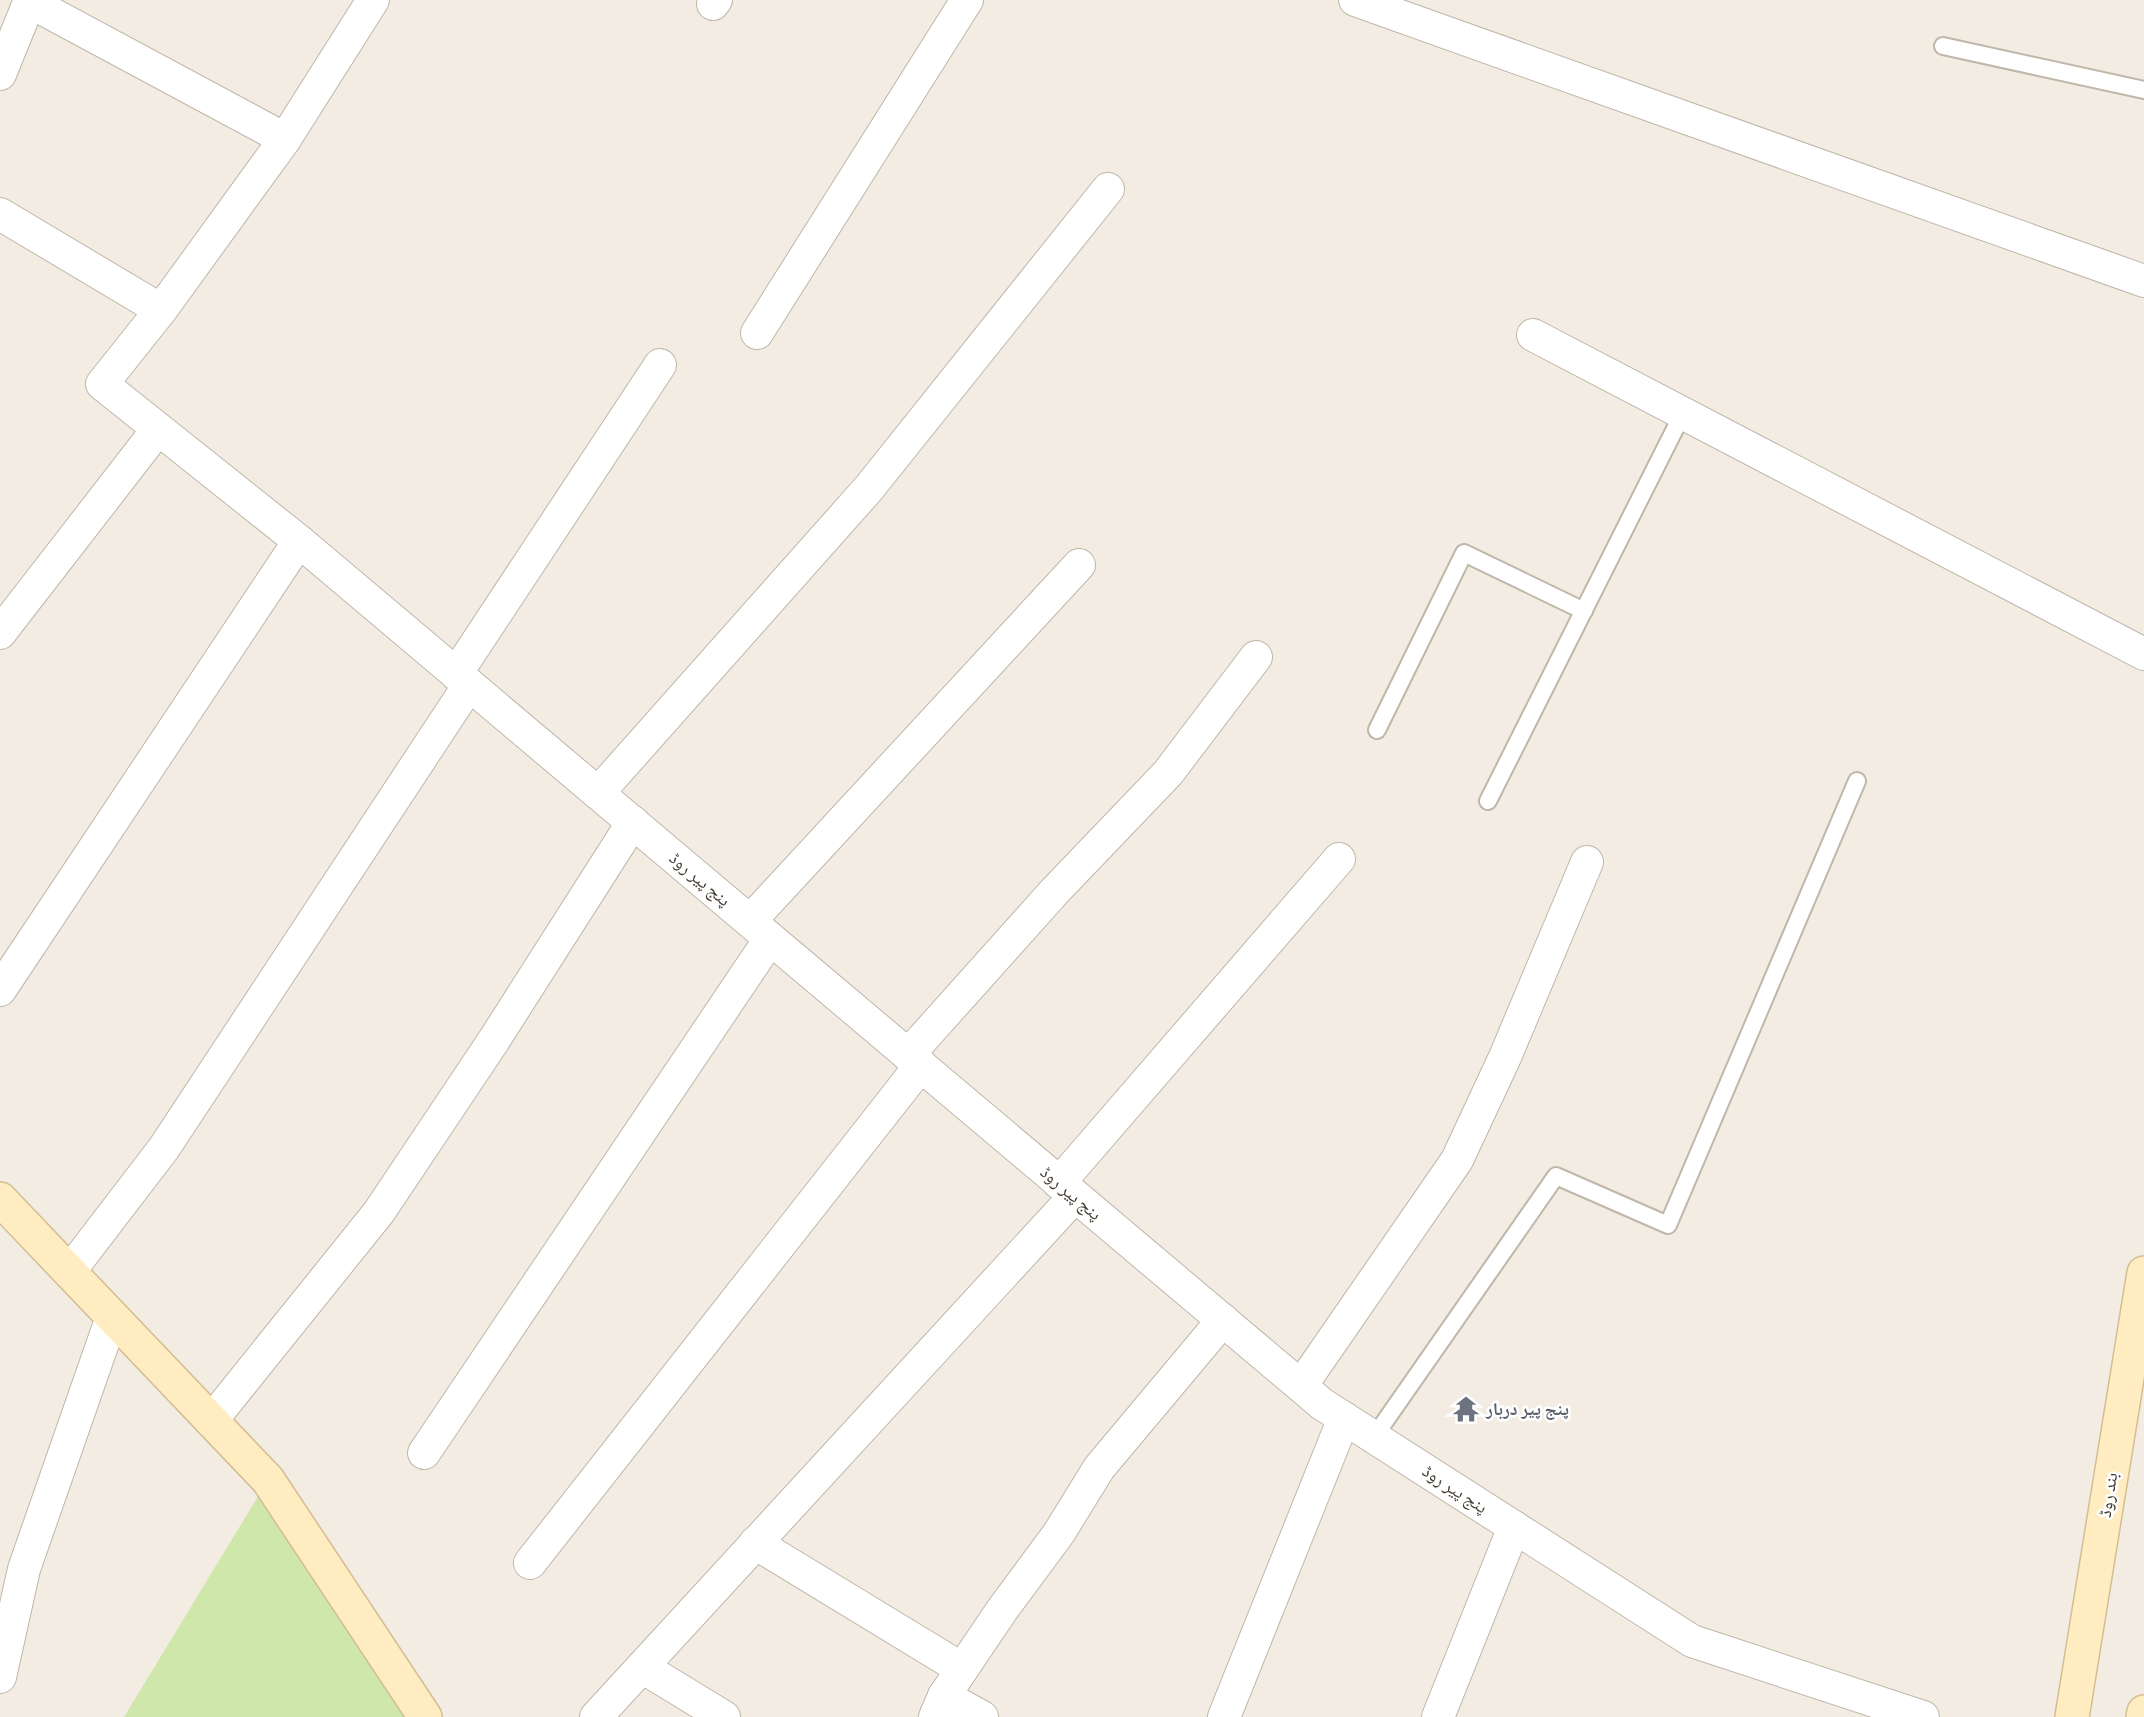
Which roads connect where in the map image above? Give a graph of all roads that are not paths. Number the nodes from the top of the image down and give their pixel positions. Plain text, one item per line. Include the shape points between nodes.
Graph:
1 (373, 0) edge
2 (967, 0) edge
3 (1355, 0) edge
4 (30, 1) edge
5 (1943, 46) dead end
6 (0, 74) edge
7 (2144, 90) edge
8 (285, 140) junction
9 (1108, 189) dead end
10 (0, 214) edge
11 (2144, 281) edge
12 (161, 310) junction
13 (757, 333) dead end
14 (1533, 335) dead end
15 (660, 365) dead end
16 (1683, 413) junction
17 (158, 429) junction
18 (299, 542) junction
19 (1078, 565) dead end
20 (1584, 611) junction
21 (0, 633) edge
22 (2144, 654) edge
23 (1256, 657) dead end
24 (463, 679) junction
25 (1377, 730) dead end
26 (1857, 781) dead end
27 (598, 793) junction
28 (1488, 801) dead end
29 (633, 822) junction
30 (1339, 859) dead end
31 (1587, 862) dead end
32 (760, 930) junction
33 (0, 990) edge
34 (915, 1060) junction
35 (1067, 1189) junction
36 (0, 1199) edge
37 (69, 1272) junction
38 (2144, 1273) edge
39 (112, 1317) junction
40 (1223, 1320) junction
41 (1301, 1386) junction
42 (1344, 1418) junction
43 (212, 1421) junction
44 (1374, 1437) junction
45 (424, 1453) dead end
46 (1514, 1527) junction
47 (755, 1544) junction
48 (530, 1563) dead end
49 (642, 1667) junction
50 (962, 1669) junction
51 (0, 1677) edge
52 (939, 1706) edge
53 (2144, 1712) edge
54 (425, 1717) edge
55 (596, 1717) edge
56 (724, 1717) edge
57 (982, 1717) edge
58 (1224, 1717) edge
59 (1438, 1717) edge
60 (1923, 1717) edge
61 (2072, 1717) edge
62 (2143, 1717) edge

1 - 8 street
2 - 13 street
3 - 11 street
4 - 6 street
4 - 8 street
5 - 7 lane
8 - 12 street
9 - 27 street via 869,488
10 - 12 street
12 - 17 street, پنج پیر روڈ via 102,384
14 - 16 street
15 - 24 street
16 - 20 lane
16 - 22 street
17 - 18 street, پنج پیر روڈ
17 - 21 street
18 - 24 street, پنج پیر روڈ
18 - 33 street
19 - 32 street
20 - 25 lane via 1464,553
20 - 28 lane
23 - 34 street via 1168,773 1054,892
24 - 27 street, پنج پیر روڈ
24 - 37 street via 164,1148
26 - 44 lane via 1668,1225 1556,1176
27 - 29 street, پنج پیر روڈ
29 - 32 street, پنج پیر روڈ
29 - 43 street via 379,1212
30 - 35 street
31 - 41 street via 1457,1161
32 - 34 street, پنج پیر روڈ
32 - 45 street
34 - 35 street, پنج پیر روڈ
34 - 48 street
35 - 40 street, پنج پیر روڈ
35 - 47 street
36 - 37 street
37 - 39 street
38 - 61 street, بند روڈ
39 - 43 street
39 - 51 street via 24,1569
40 - 41 street, پنج پیر روڈ
40 - 50 street via 1099,1468 1059,1533
41 - 42 street, پنج پیر روڈ
42 - 44 street, پنج پیر روڈ
42 - 58 street
43 - 54 street via 268,1480
44 - 46 street, پنج پیر روڈ
46 - 59 street
46 - 60 street, پنج پیر روڈ via 1692,1641
47 - 49 street
47 - 50 street
49 - 55 street
49 - 56 street
50 - 52 street
52 - 57 street
53 - 62 street

